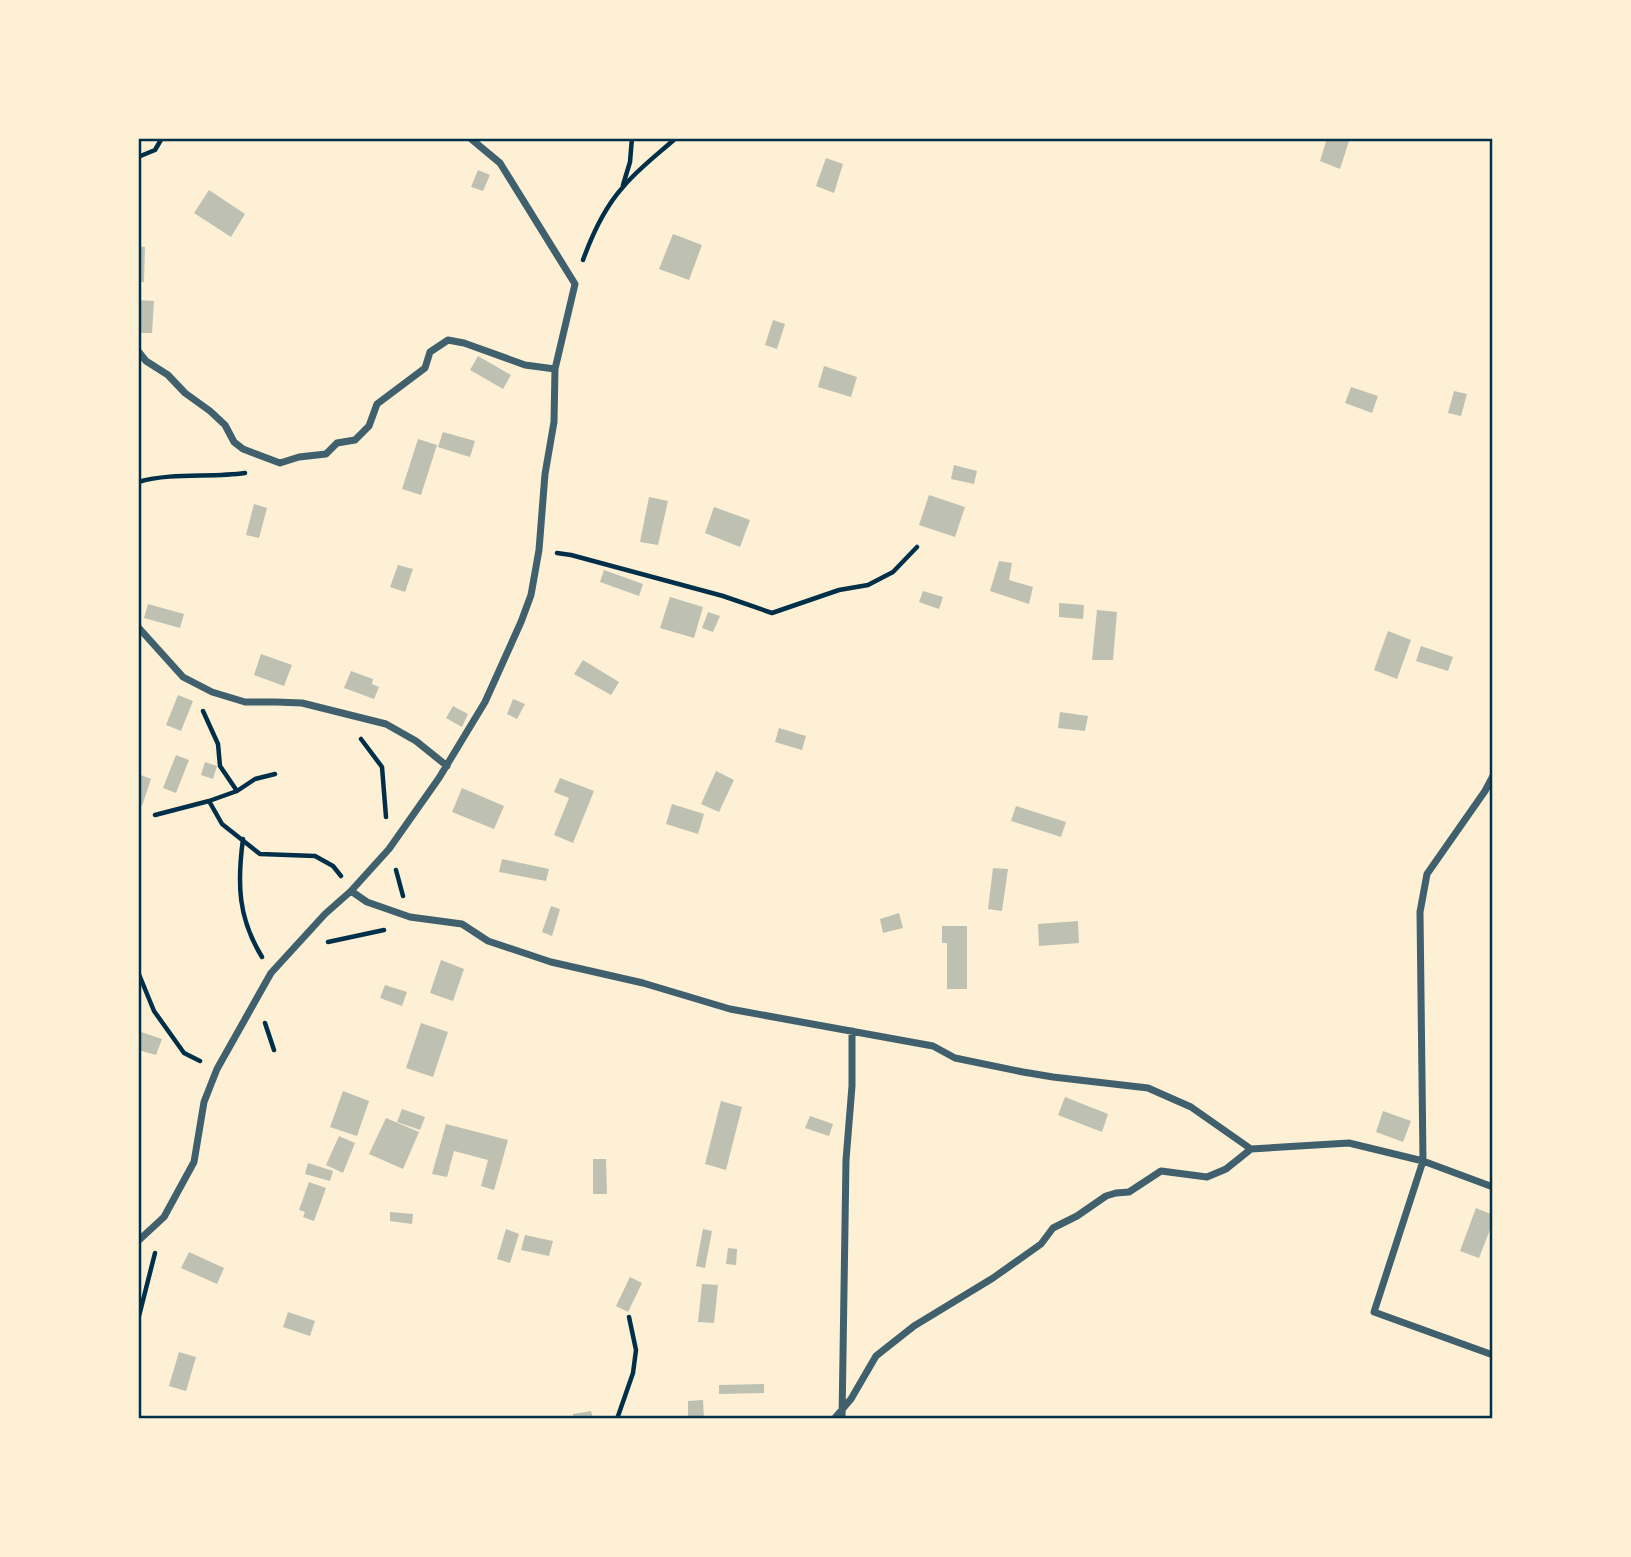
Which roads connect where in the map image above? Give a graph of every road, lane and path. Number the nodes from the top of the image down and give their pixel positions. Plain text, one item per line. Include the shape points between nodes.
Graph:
1 (162, 138) edge
2 (470, 138) edge
3 (632, 138) edge
4 (676, 138) edge
5 (138, 157) edge
6 (623, 186) junction
7 (575, 284) junction
8 (138, 351) edge
9 (555, 369) junction
10 (280, 463) junction
11 (138, 482) edge
12 (917, 547) dead end
13 (539, 550) junction
14 (138, 627) edge
15 (183, 677) junction
16 (330, 709) junction
17 (447, 766) junction
18 (275, 774) dead end
19 (1493, 776) edge
20 (237, 791) junction
21 (209, 801) junction
22 (155, 815) dead end
23 (243, 839) junction
24 (389, 849) junction
25 (351, 891) junction
26 (410, 917) junction
27 (424, 919) junction
28 (294, 948) junction
29 (138, 972) edge
30 (271, 973) junction
31 (852, 1031) junction
32 (217, 1069) junction
33 (1251, 1149) junction
34 (1423, 1161) junction
35 (1493, 1187) edge
36 (164, 1216) junction
37 (138, 1241) edge
38 (629, 1317) dead end
39 (138, 1320) edge
40 (1493, 1355) edge
41 (842, 1409) junction
42 (617, 1419) edge
43 (834, 1419) edge
44 (842, 1419) edge

1 - 5 path via 155,150
2 - 7 street via 500,163
3 - 6 path
4 - 6 path
6 - 7 path via 591,240
7 - 9 street
8 - 10 street via 225,425 234,442
9 - 10 street via 525,365 448,340 430,352 425,368 377,404 369,425 355,440 337,443 326,454
9 - 13 street via 554,422
10 - 11 path via 221,476 155,477
12 - 13 path via 893,572 868,585 772,613 723,596
13 - 17 street via 521,622 485,702
14 - 15 street
15 - 16 street via 245,702 302,703
15 - 20 path via 218,744 220,766
16 - 17 street via 386,724
16 - 24 path via 382,767
17 - 24 street
18 - 20 path via 255,779
19 - 34 street via 1427,874 1420,912
20 - 21 path
21 - 22 path
21 - 23 path via 222,824
23 - 25 path via 260,854 314,856 333,866
23 - 30 path via 239,872 242,912 253,944
24 - 25 street
24 - 27 path via 404,898
25 - 26 street via 367,902
25 - 28 street
26 - 27 street
26 - 28 path via 382,931
27 - 31 street via 462,924 488,941 551,962 730,1009
28 - 30 street
29 - 32 path via 154,1011 184,1053
30 - 32 street
31 - 33 street via 933,1046 955,1058 1023,1072 1148,1088 1191,1107
31 - 41 street
32 - 36 street via 204,1102 194,1163
33 - 34 street via 1349,1143
33 - 41 street via 1208,1177 1161,1171 1129,1192 1106,1196 1053,1228 1041,1244 876,1356
34 - 35 street
34 - 40 street via 1374,1312
36 - 37 street
36 - 39 path
38 - 42 path via 636,1350
41 - 43 street
41 - 44 street

